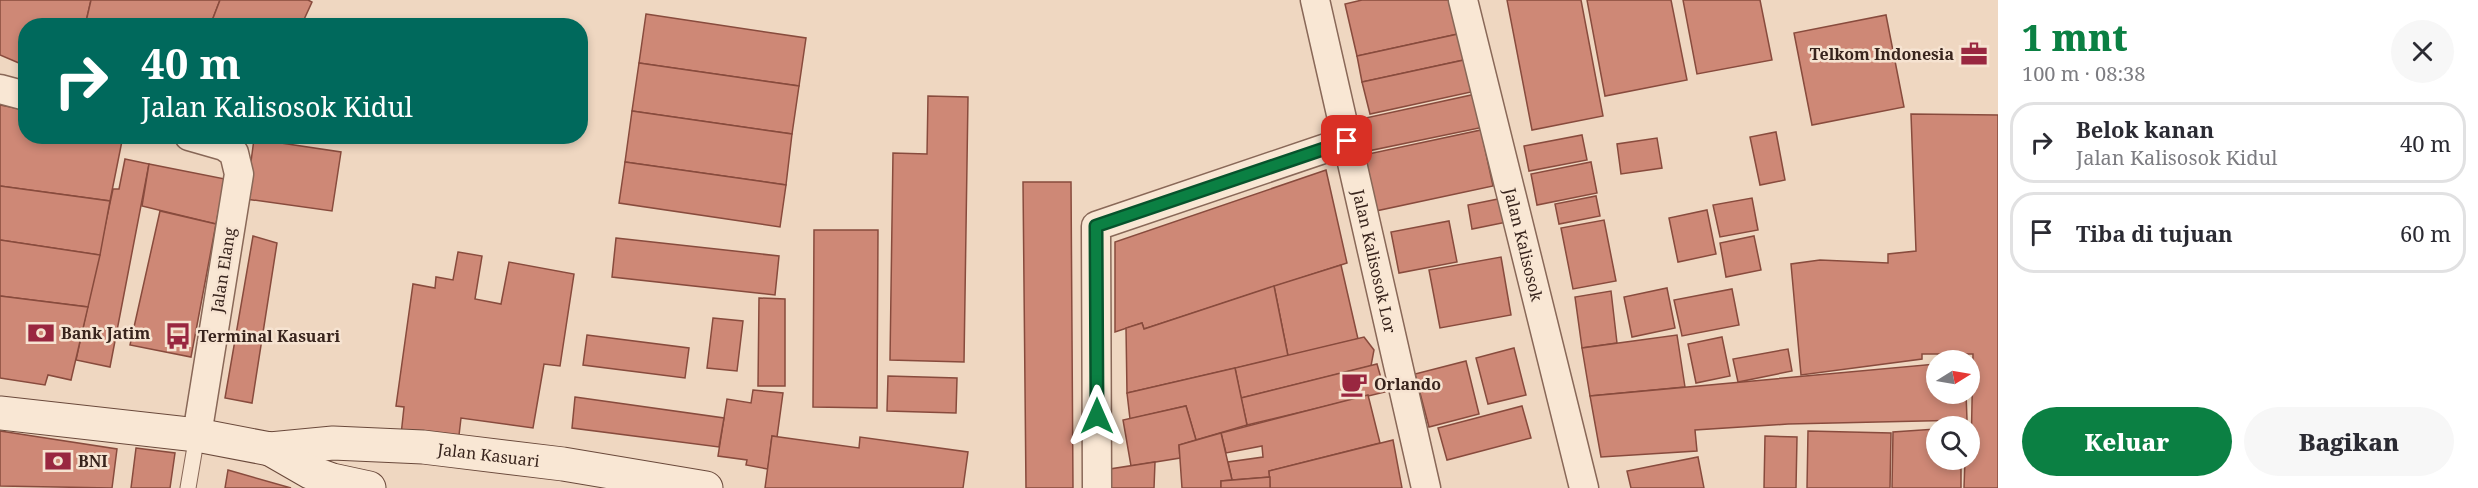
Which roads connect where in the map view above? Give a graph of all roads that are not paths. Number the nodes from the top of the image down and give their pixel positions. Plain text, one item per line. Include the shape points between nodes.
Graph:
1 (1316, 0) edge
2 (1463, 0) edge
3 (0, 89) edge
4 (18, 94) edge
5 (1347, 141) junction
6 (217, 144) edge
7 (0, 413) edge
8 (196, 435) junction
9 (270, 449) junction
10 (331, 484) edge
11 (188, 488) edge
12 (369, 488) edge
13 (706, 488) edge
14 (1097, 488) edge
15 (1426, 488) edge
16 (1584, 488) edge

1 - 5 street, Jalan Kalisosok Lor
2 - 16 street, Jalan Kalisosok
3 - 4 street
5 - 14 street via 1096,226
5 - 15 street, Jalan Kalisosok Lor
6 - 8 street, Jalan Elang via 234,153 239,174
7 - 8 street, Jalan Kasuari
8 - 9 street, Jalan Kasuari
8 - 11 lane
9 - 10 street, Jalan Kasuari
9 - 13 street, Jalan Kasuari via 333,443 423,447 563,464
10 - 12 street, Jalan Kasuari

